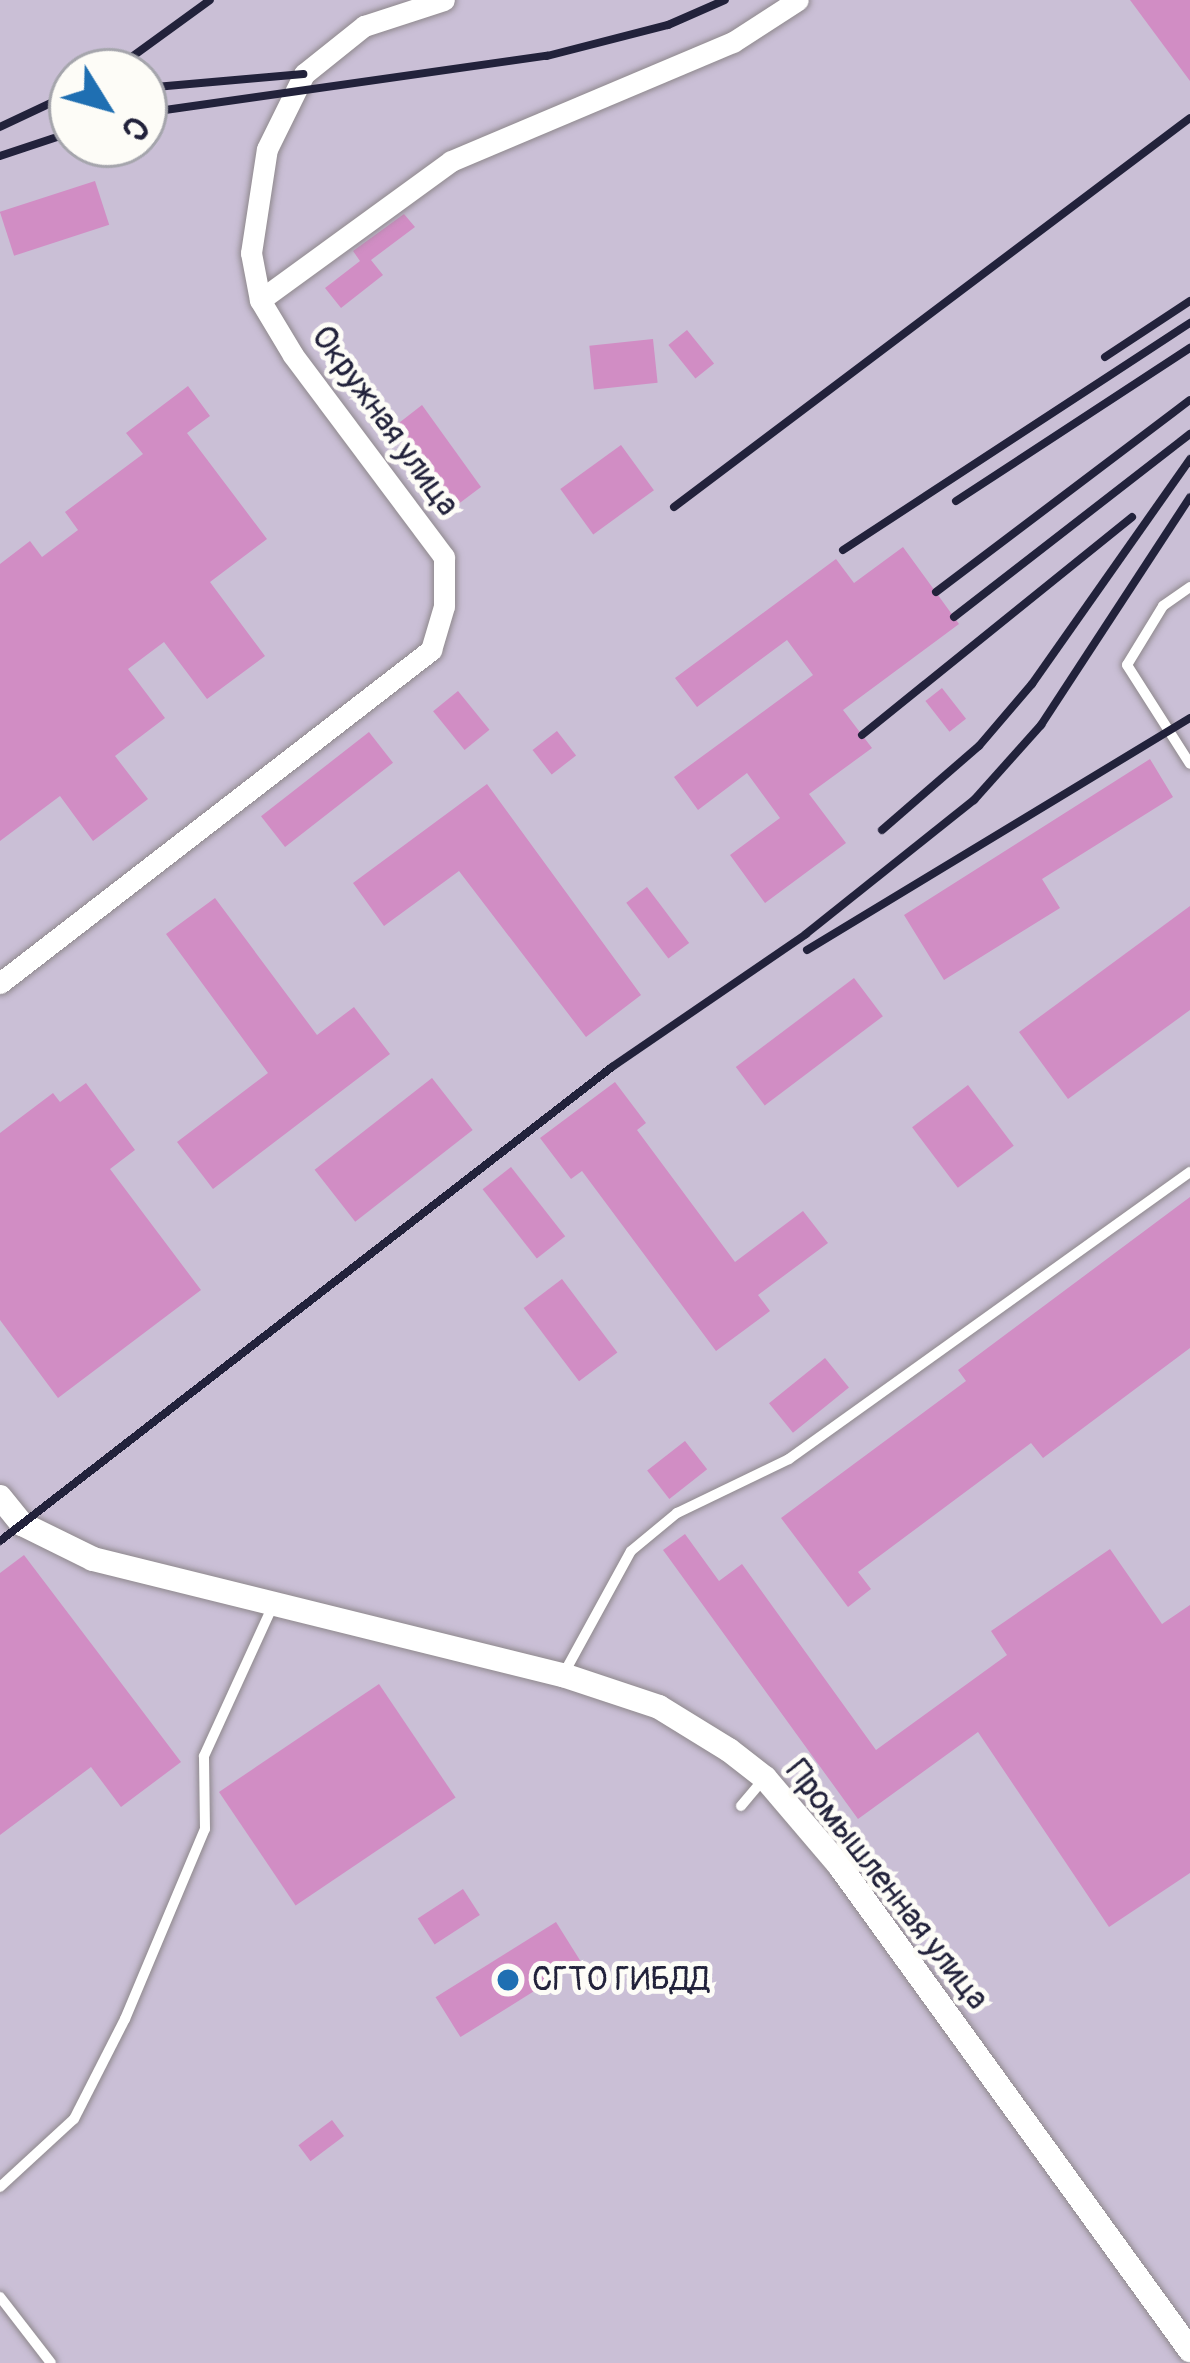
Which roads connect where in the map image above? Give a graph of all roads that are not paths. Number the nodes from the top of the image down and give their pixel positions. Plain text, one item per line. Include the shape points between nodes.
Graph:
1 (444, 0) edge
2 (798, 0) edge
3 (260, 300) junction
4 (1190, 587) edge
5 (1190, 764) edge
6 (0, 983) edge
7 (1190, 1172) edge
8 (0, 1497) edge
9 (273, 1605) junction
10 (562, 1676) junction
11 (765, 1778) junction
12 (741, 1806) dead end
13 (0, 2187) edge
14 (0, 2296) edge
15 (1190, 2350) edge
16 (51, 2363) edge

1 - 3 street, Окружная улица via 364,26 304,74 267,148 251,253
2 - 3 street via 734,42 451,161
3 - 6 street, Окружная улица via 444,557 444,606 431,650
4 - 5 lane via 1163,606 1127,665
7 - 10 lane via 789,1459 677,1513 631,1551
8 - 9 street, Промышленная улица via 22,1524 93,1559
9 - 10 street, Промышленная улица
9 - 13 lane via 204,1756 205,1829 125,2019 74,2119
10 - 11 street, Промышленная улица via 659,1708
11 - 12 lane
11 - 15 street, Промышленная улица via 838,1865
14 - 16 lane

